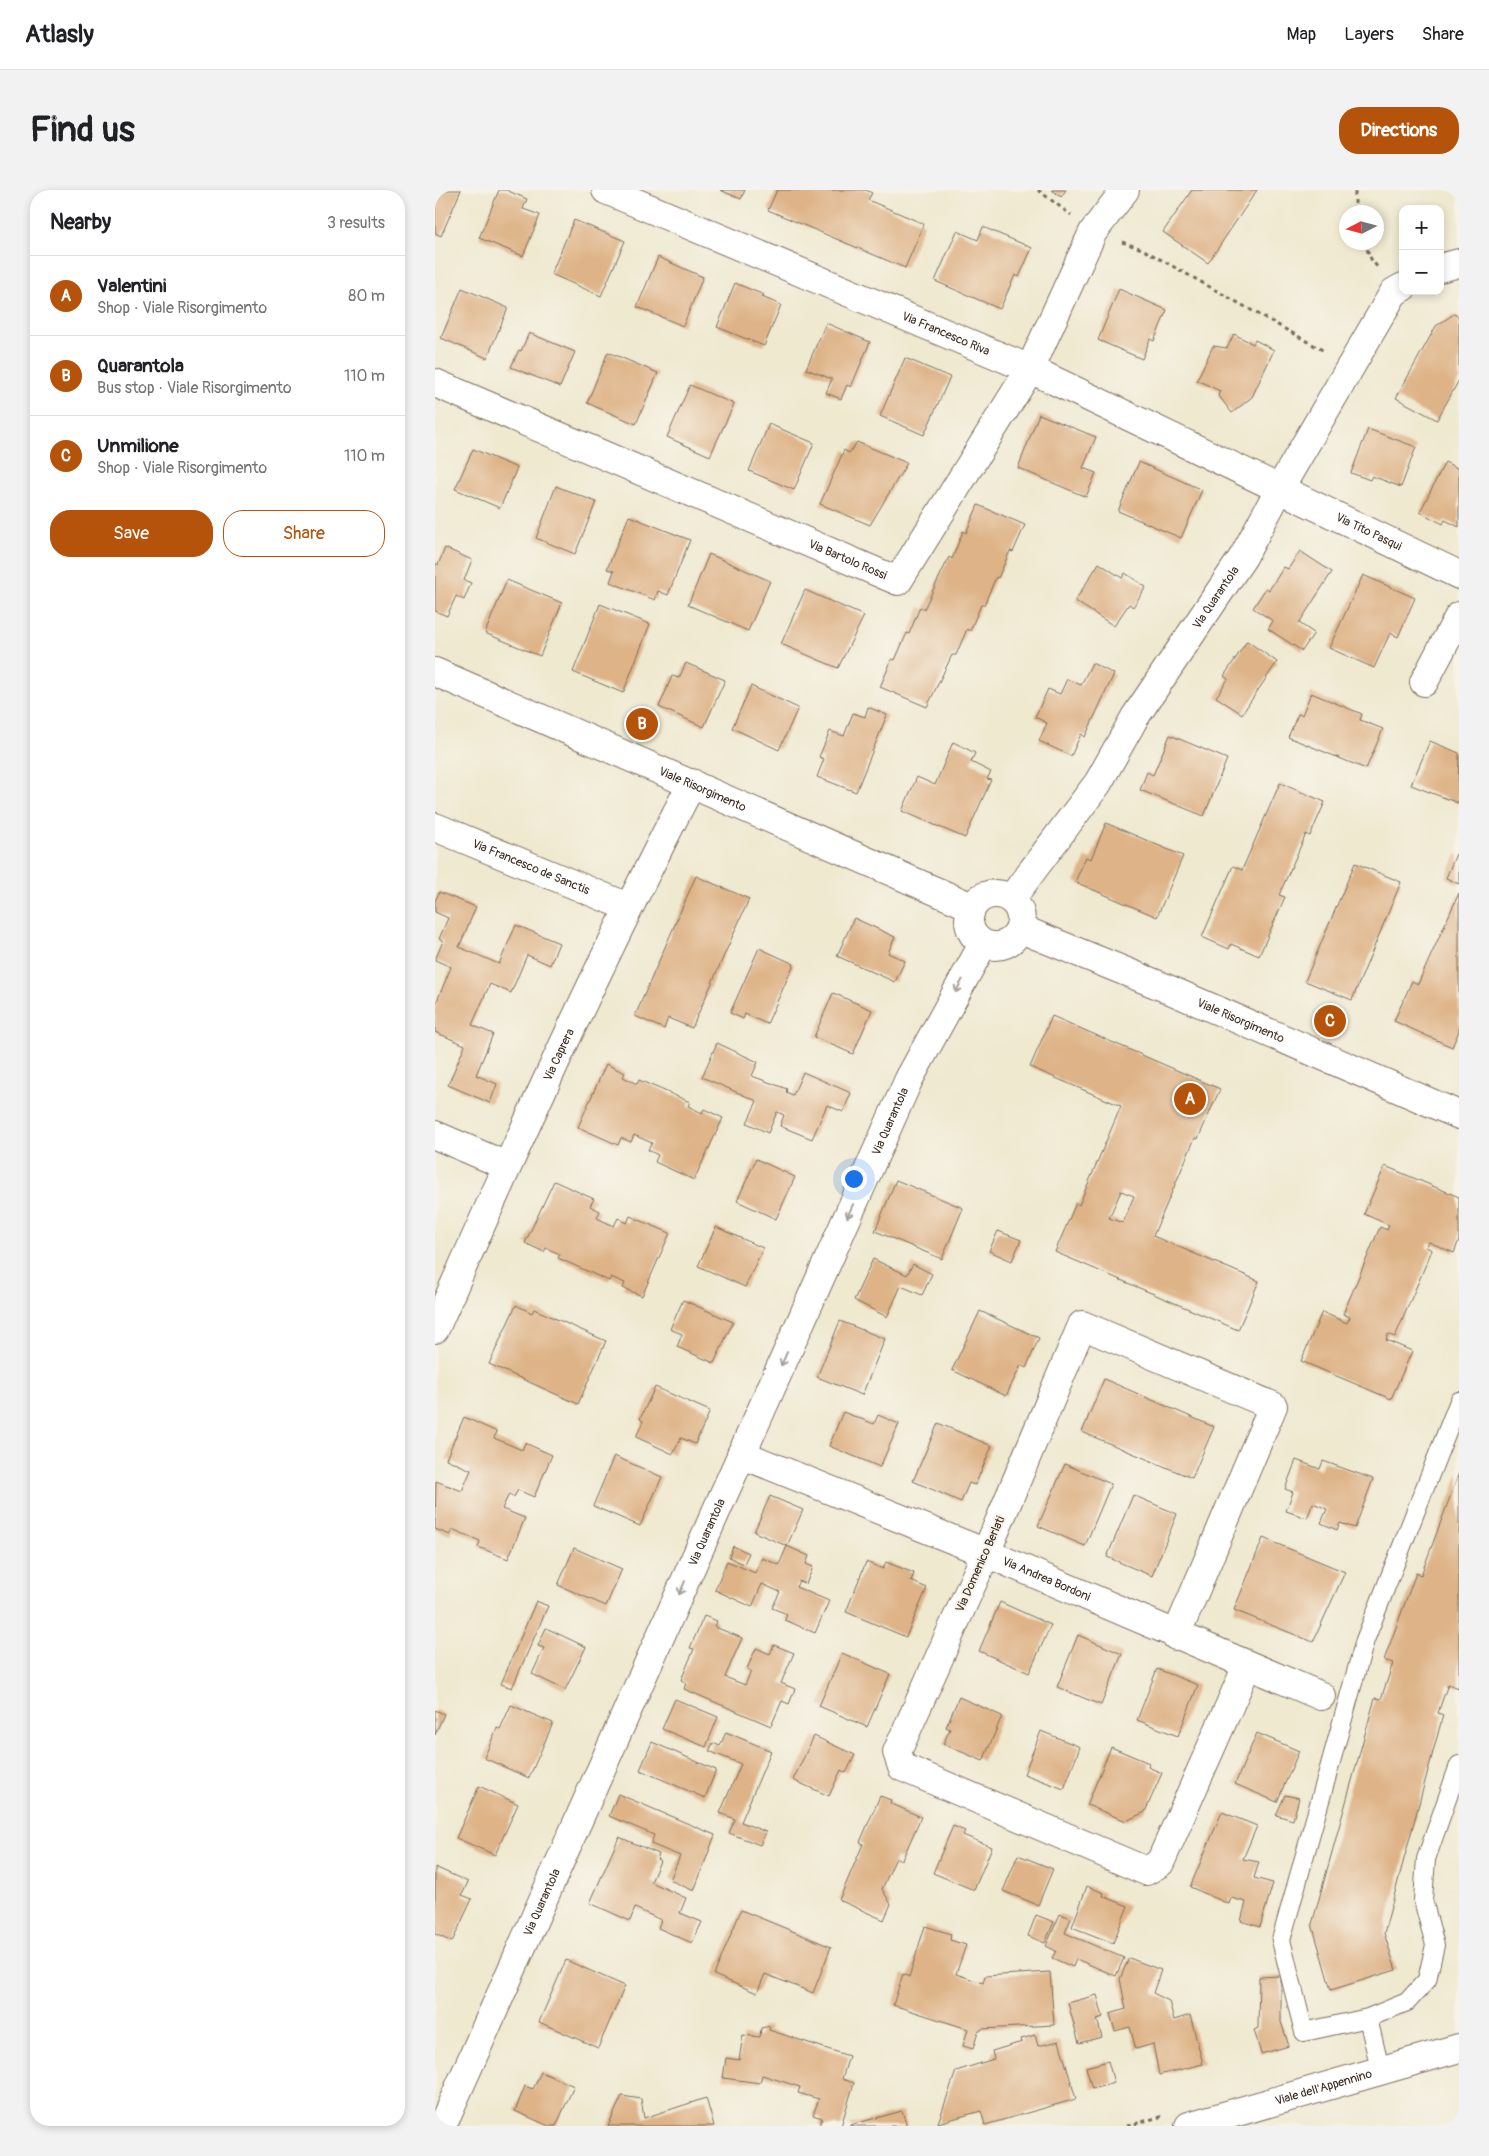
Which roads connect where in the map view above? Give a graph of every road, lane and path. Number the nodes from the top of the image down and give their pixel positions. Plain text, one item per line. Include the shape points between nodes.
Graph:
1 (606, 190) edge
2 (1038, 190) edge
3 (1125, 190) edge
4 (1355, 190) edge
5 (1355, 205) edge
6 (1093, 232) junction
7 (1459, 263) edge
8 (1444, 267) edge
9 (1399, 289) edge
10 (1352, 368) junction
11 (1030, 369) junction
12 (435, 383) edge
13 (1280, 488) junction
14 (1459, 575) edge
15 (1459, 616) edge
16 (435, 672) edge
17 (1424, 682) dead end
18 (692, 783) junction
19 (435, 827) edge
20 (1011, 898) junction
21 (628, 907) junction
22 (972, 907) junction
23 (1021, 929) junction
24 (983, 944) junction
25 (1459, 1115) edge
26 (435, 1135) edge
27 (507, 1166) junction
28 (435, 1329) edge
29 (1459, 1400) edge
30 (741, 1454) junction
31 (986, 1553) junction
32 (1176, 1636) junction
33 (1247, 1666) junction
34 (1321, 1696) dead end
35 (1459, 1765) edge
36 (1368, 2018) junction
37 (1459, 2048) edge
38 (1380, 2069) junction
39 (442, 2126) edge
40 (1189, 2126) edge

1 - 11 street, Via Francesco Riva
2 - 6 path
3 - 6 street, Via Bartolo Rossi
4 - 5 path
6 - 10 path via 1142,249
6 - 11 street, Via Bartolo Rossi
7 - 8 street
9 - 10 street, Via Quarantola via 1394,292
10 - 13 street, Via Quarantola
11 - 12 street, Via Bartolo Rossi via 898,581
11 - 13 street, Via Francesco Riva
13 - 14 street, Via Tito Pasqui
13 - 20 street, Via Quarantola via 1243,557 1135,717 1098,784
15 - 17 street
16 - 18 street, Viale Risorgimento
18 - 21 street, Via Caprera
18 - 22 street, Viale Risorgimento
19 - 21 street, Via Francesco de Sanctis
20 - 22 street via 1003,894 986,895
20 - 23 street via 1021,912
21 - 27 street, Via Caprera
22 - 24 street via 969,915 971,932
23 - 24 street via 1016,937 1000,946
23 - 25 street, Viale Risorgimento
24 -> 30 street, Via Quarantola via 909,1079
26 - 27 street
27 - 28 street, Via Caprera
29 - 36 lane via 1365,1640 1281,1940 1304,2032
30 - 31 street, Via Andrea Bordoni
30 -> 39 street, Via Quarantola
31 - 32 street, Via Andrea Bordoni
31 - 32 street, Via Domenico Berlati via 1082,1325 1273,1406
31 - 33 street, Via Domenico Berlati via 897,1752 902,1767 1145,1871 1160,1863
32 - 33 street, Via Andrea Bordoni
33 - 34 street, Via Andrea Bordoni
35 - 36 lane via 1426,1859 1423,1900 1435,1945 1427,1980 1407,2002
36 - 38 lane
37 - 38 street, Viale dell'Appennino
38 - 40 street, Viale dell'Appennino

